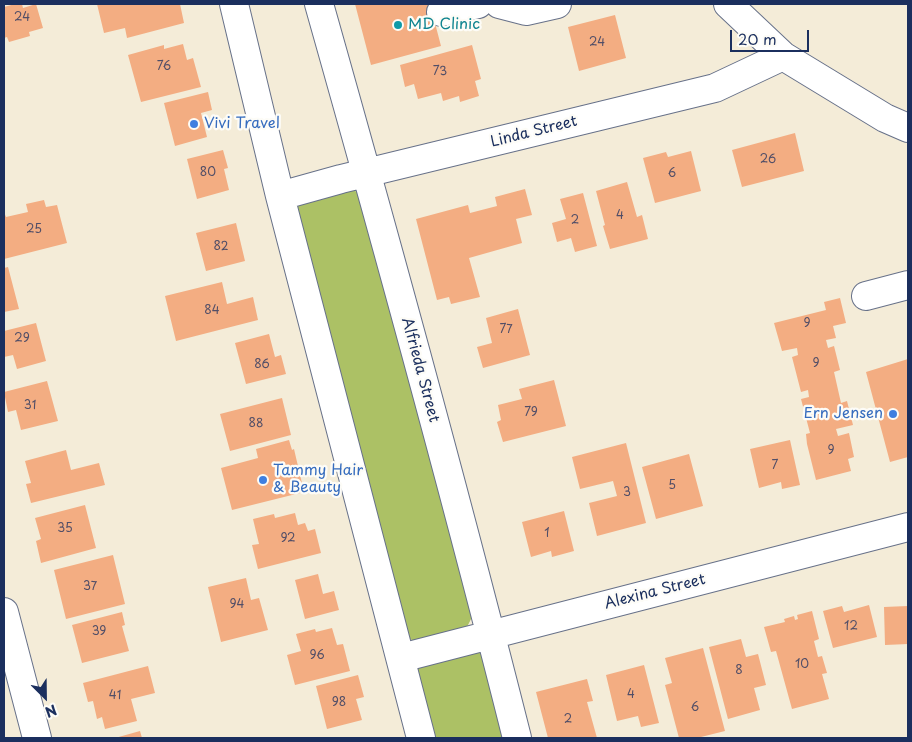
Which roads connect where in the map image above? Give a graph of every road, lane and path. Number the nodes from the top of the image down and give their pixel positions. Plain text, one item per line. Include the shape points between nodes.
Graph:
1 (234, 4) edge
2 (319, 4) edge
3 (478, 4) edge
4 (499, 4) edge
5 (558, 4) edge
6 (728, 4) edge
7 (441, 12) dead end
8 (784, 56) junction
9 (908, 128) edge
10 (367, 173) junction
11 (280, 196) junction
12 (908, 285) edge
13 (866, 296) dead end
14 (908, 527) edge
15 (4, 612) edge
16 (491, 635) junction
17 (401, 658) junction
18 (37, 738) edge
19 (421, 738) edge
20 (516, 738) edge

1 - 11 street
2 - 10 street, Alfrieda Street
3 - 7 street
4 - 5 street via 526,11
6 - 8 street
8 - 9 street via 885,118
8 - 10 street, Linda Street via 715,88
10 - 11 street, Linda Street
10 - 16 street, Alfrieda Street
11 - 17 street
12 - 13 street
14 - 16 street, Alexina Street
15 - 18 street
16 - 17 street, Alexina Street
16 - 20 street, Alfrieda Street
17 - 19 street

